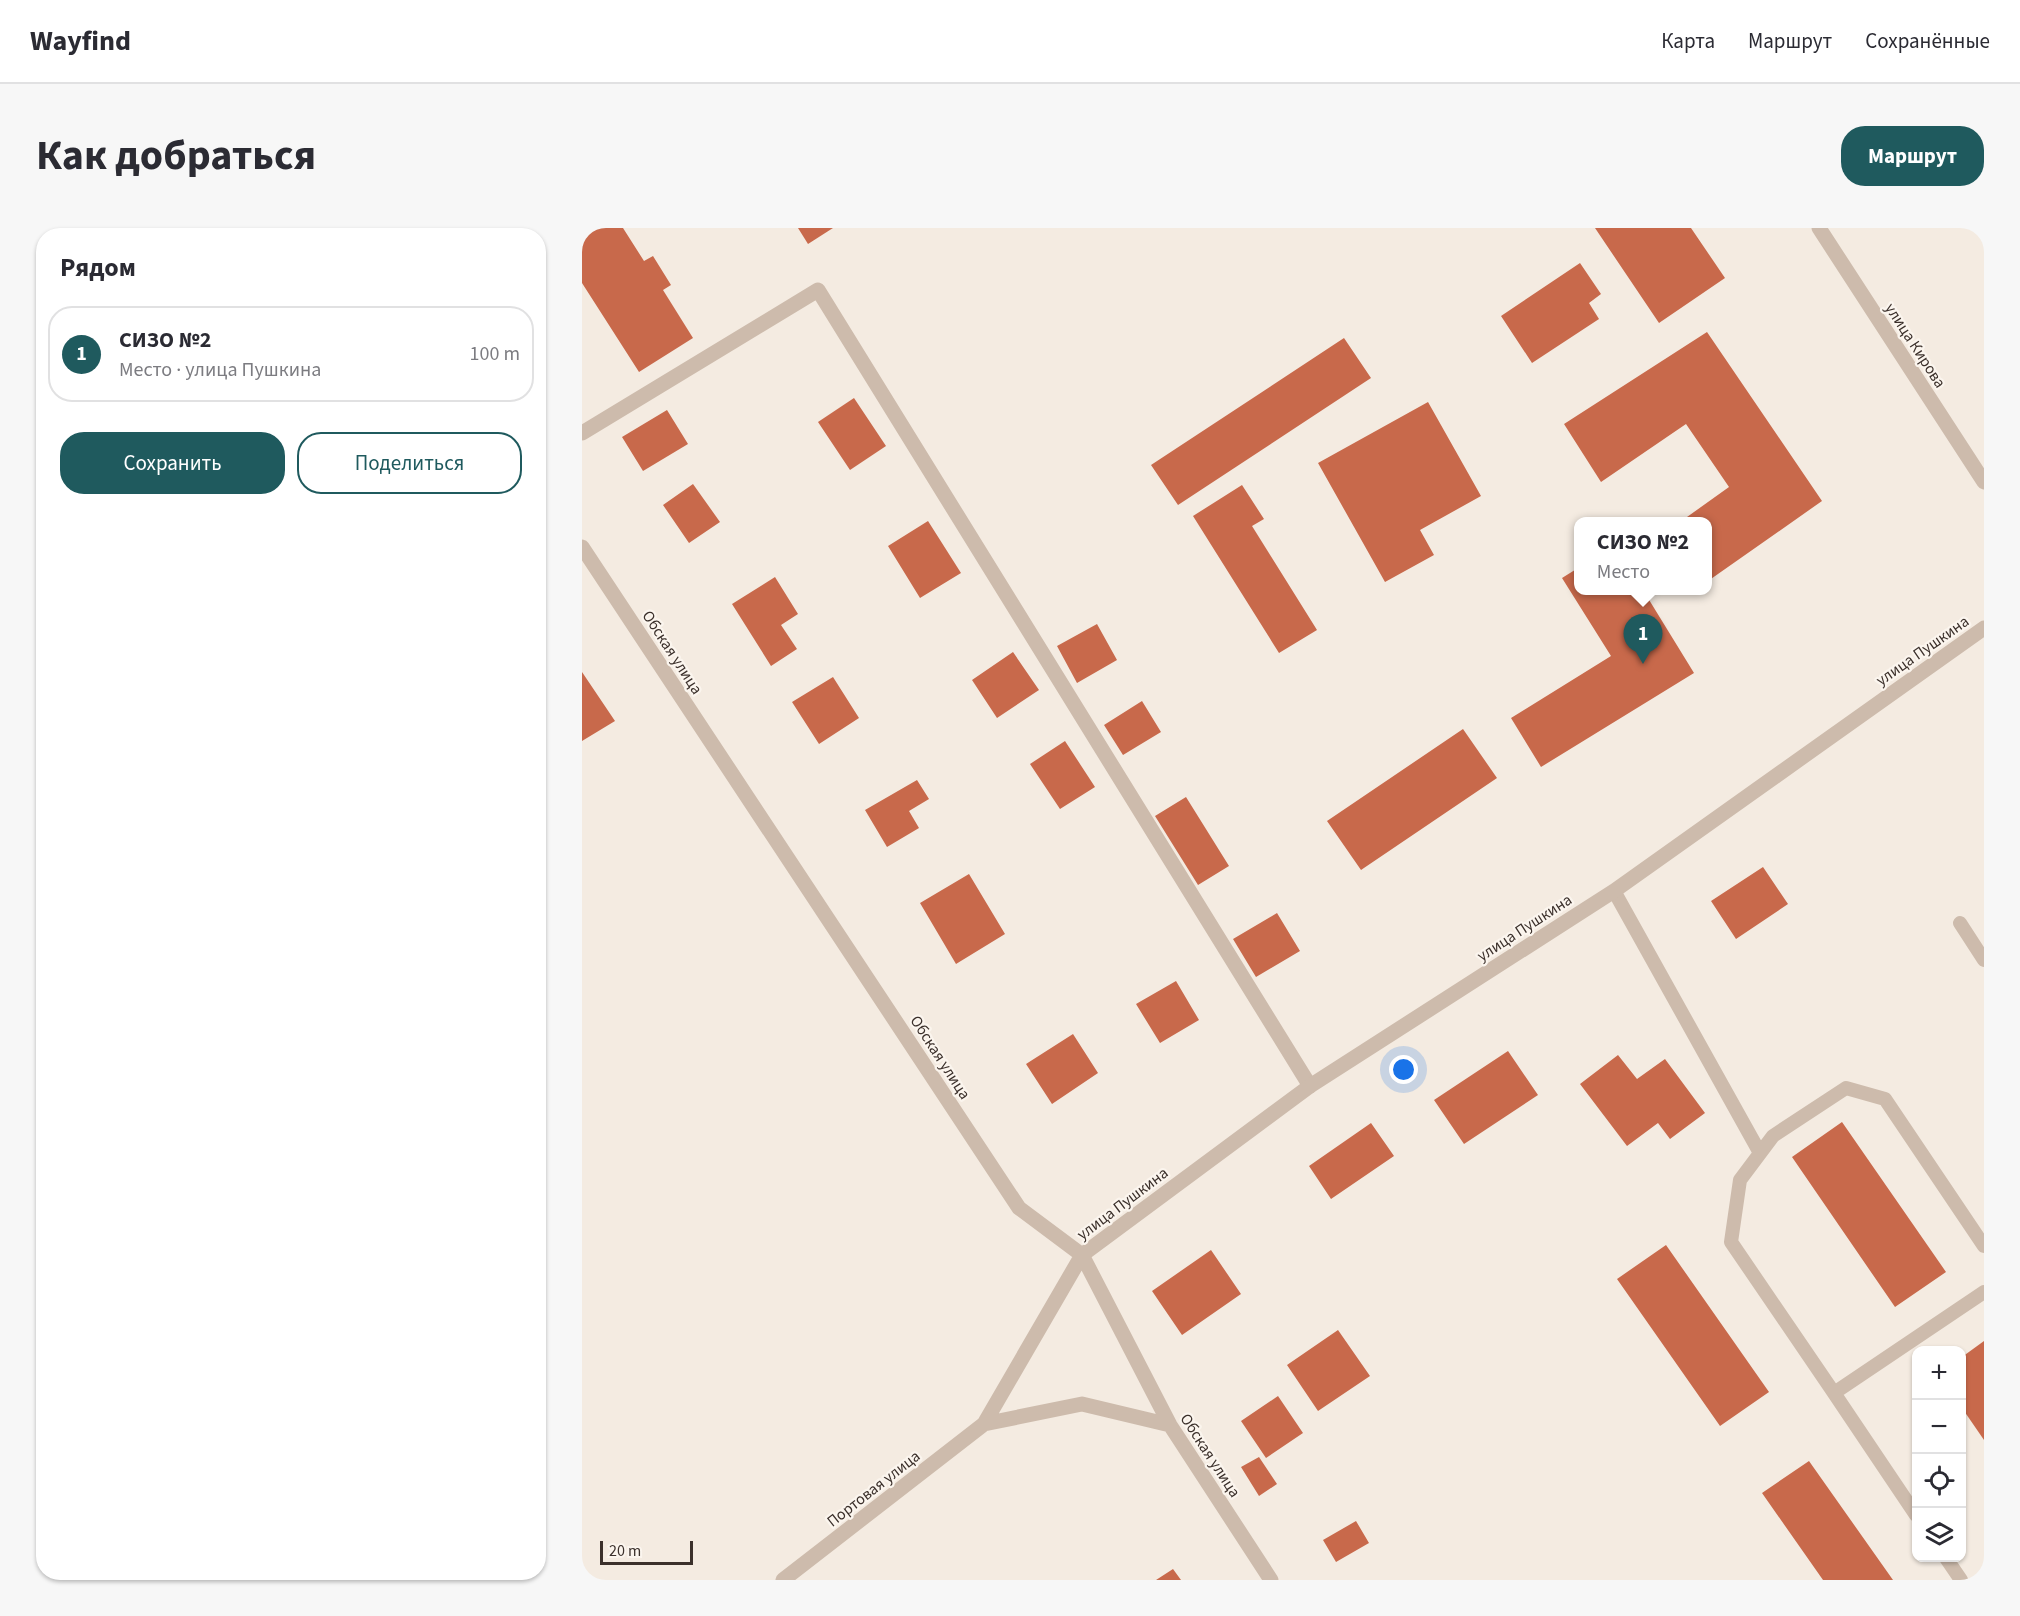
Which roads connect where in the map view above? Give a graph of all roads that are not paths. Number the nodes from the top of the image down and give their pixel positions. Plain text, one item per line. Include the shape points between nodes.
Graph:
1 (1819, 228) edge
2 (582, 433) edge
3 (1984, 482) edge
4 (582, 547) edge
5 (1984, 628) edge
6 (1614, 891) junction
7 (1960, 923) dead end
8 (1984, 960) edge
9 (1310, 1086) junction
10 (1760, 1153) junction
11 (1984, 1246) edge
12 (1082, 1255) junction
13 (1984, 1292) edge
14 (1834, 1393) junction
15 (984, 1424) junction
16 (1170, 1425) junction
17 (1912, 1508) edge
18 (1949, 1562) edge
19 (783, 1580) edge
20 (1271, 1580) edge
21 (1961, 1580) edge

1 - 3 street, улица Кирова
2 - 9 street via 818,290
4 - 12 street, Обская улица via 1019,1208
5 - 6 street, улица Пушкина
6 - 9 street, улица Пушкина
6 - 10 lane
7 - 8 lane
9 - 12 street, улица Пушкина
10 - 11 lane via 1773,1136 1846,1088 1885,1099
10 - 14 lane via 1740,1180 1731,1242
12 - 15 street
12 - 16 street, Обская улица
13 - 14 lane
14 - 17 lane
15 - 16 street via 1082,1404
15 - 19 street, Портовая улица
16 - 20 street, Обская улица
18 - 21 lane

